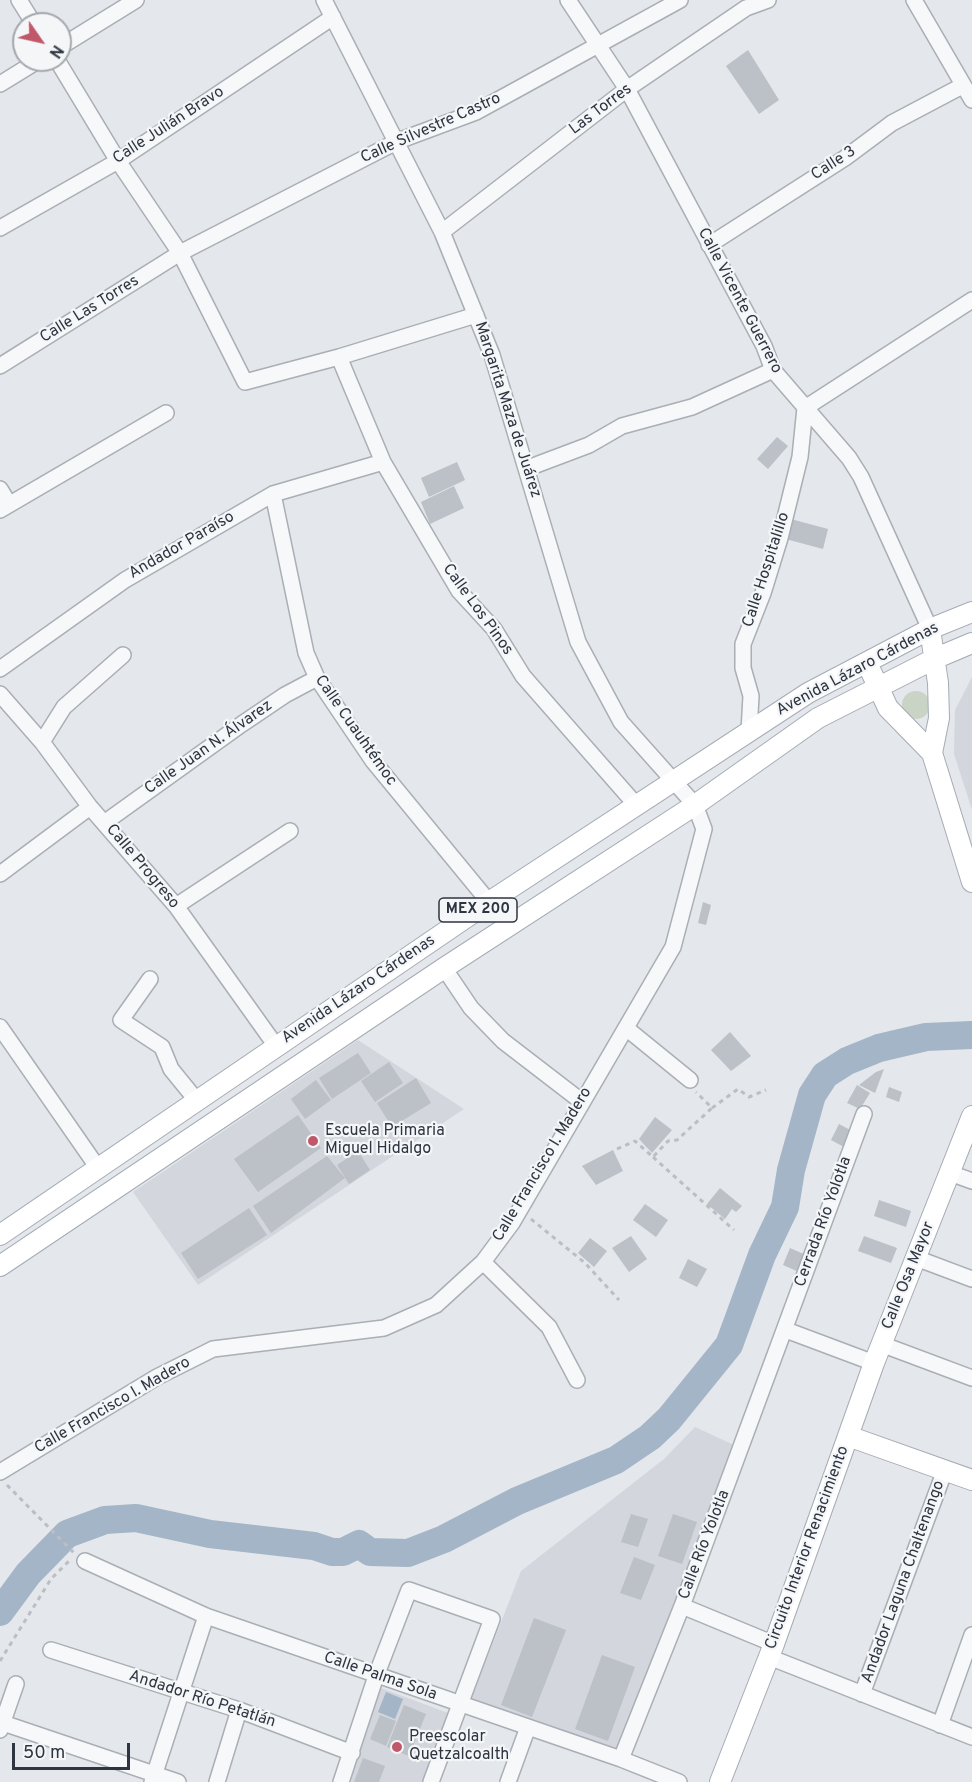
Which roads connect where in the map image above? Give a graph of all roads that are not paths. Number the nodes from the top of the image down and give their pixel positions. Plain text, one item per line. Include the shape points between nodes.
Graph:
1 (136, 0) edge
2 (324, 0) edge
3 (568, 0) edge
4 (680, 0) edge
5 (768, 0) edge
6 (914, 0) edge
7 (333, 17) junction
8 (72, 40) edge
9 (596, 44) junction
10 (20, 72) edge
11 (64, 72) edge
12 (0, 84) edge
13 (962, 86) junction
14 (627, 89) junction
15 (972, 100) edge
16 (398, 141) junction
17 (118, 160) junction
18 (0, 228) edge
19 (442, 232) junction
20 (709, 245) junction
21 (180, 253) junction
22 (972, 300) edge
23 (476, 315) junction
24 (339, 357) junction
25 (0, 366) edge
26 (773, 370) junction
27 (805, 408) junction
28 (166, 413) dead end
29 (383, 462) junction
30 (528, 468) junction
31 (0, 489) edge
32 (273, 494) junction
33 (4, 507) edge
34 (972, 612) edge
35 (930, 629) junction
36 (972, 643) edge
37 (123, 655) dead end
38 (934, 659) junction
39 (867, 663) junction
40 (0, 669) edge
41 (317, 678) junction
42 (878, 689) junction
43 (0, 694) edge
44 (749, 731) junction
45 (42, 742) junction
46 (932, 753) junction
47 (673, 782) junction
48 (695, 805) junction
49 (638, 806) junction
50 (90, 807) junction
51 (105, 823) junction
52 (290, 831) dead end
53 (0, 874) edge
54 (972, 882) edge
55 (489, 902) junction
56 (176, 906) junction
57 (444, 968) junction
58 (150, 979) dead end
59 (0, 1027) edge
60 (626, 1028) junction
61 (276, 1047) junction
62 (690, 1080) road end
63 (197, 1101) junction
64 (581, 1101) junction
65 (864, 1114) dead end
66 (972, 1116) edge
67 (98, 1168) junction
68 (950, 1173) junction
69 (972, 1181) edge
70 (0, 1235) edge
71 (916, 1258) junction
72 (483, 1263) junction
73 (0, 1266) edge
74 (972, 1279) edge
75 (786, 1330) junction
76 (878, 1353) junction
77 (972, 1378) edge
78 (577, 1380) dead end
79 (848, 1436) junction
80 (945, 1470) junction
81 (3, 1478) edge
82 (972, 1480) edge
83 (80, 1558) road end
84 (682, 1606) junction
85 (206, 1616) junction
86 (972, 1635) edge
87 (51, 1650) dead end
88 (771, 1650) junction
89 (375, 1676) junction
90 (16, 1684) dead end
91 (180, 1692) junction
92 (862, 1694) junction
93 (461, 1703) junction
94 (239, 1710) junction
95 (940, 1725) junction
96 (1, 1727) edge
97 (528, 1727) junction
98 (972, 1737) edge
99 (352, 1753) junction
100 (621, 1759) junction
101 (154, 1777) edge
102 (178, 1782) edge
103 (217, 1782) edge
104 (341, 1782) edge
105 (431, 1782) edge
106 (508, 1782) edge
107 (679, 1782) edge
108 (720, 1782) edge

1 - 8 street
2 - 7 street, Margarita Maza de Juárez
3 - 9 street, Calle Vicente Guerrero
4 - 9 street, Calle Silvestre Castro
5 - 14 street, Las Torres via 746,8
6 - 13 street
7 - 16 street, Margarita Maza de Juárez
7 - 17 street, Calle Julián Bravo
9 - 14 street, Calle Vicente Guerrero
9 - 16 street, Calle Silvestre Castro via 476,112
10 - 12 street
11 - 17 street
13 - 15 street
13 - 20 street, Calle 3 via 892,123 845,158
14 - 19 street, Las Torres
14 - 20 street, Calle Vicente Guerrero
16 - 19 street, Margarita Maza de Juárez
16 - 21 street, Calle Silvestre Castro
17 - 18 street, Calle Julián Bravo
17 - 21 street
19 - 23 street, Margarita Maza de Juárez
20 - 26 street, Calle Vicente Guerrero
21 - 24 street via 245,382
21 - 25 street, Calle Las Torres
22 - 27 street
23 - 24 street
23 - 30 street, Margarita Maza de Juárez
24 - 29 street, Calle Los Pinos
26 - 27 street, Calle Vicente Guerrero
26 - 30 street via 692,407 622,426 589,445
27 - 35 street, Calle Vicente Guerrero via 861,477
27 - 44 street, Calle Hospitalillo via 800,457 780,538 764,593 742,644 743,668 751,696
28 - 33 street
29 - 32 street, Andador Paraíso
29 - 49 street, Calle Los Pinos via 459,591 494,629 523,676
30 - 47 street, Margarita Maza de Juárez via 578,642 621,722
31 - 33 street
32 - 40 street, Andador Paraíso via 125,580
32 - 41 street, Calle Cuauhtémoc via 306,653
34 - 35 main road, Avenida Lázaro Cárdenas / MEX 200
35 - 38 main road
35 - 39 main road, Avenida Lázaro Cárdenas / MEX 200
36 - 38 main road, Avenida Lázaro Cárdenas / MEX 200
37 - 45 street via 64,707
38 - 42 main road, Avenida Lázaro Cárdenas / MEX 200
38 - 46 main road via 939,718
39 - 42 main road
39 - 44 main road, Avenida Lázaro Cárdenas / MEX 200 via 808,693
41 - 51 street, Calle Juan N. Álvarez via 285,695
41 - 55 street, Calle Cuauhtémoc via 373,761
42 - 46 main road via 888,708
42 - 48 main road, Avenida Lázaro Cárdenas / MEX 200 via 818,718
43 - 45 street, Calle Progreso
44 - 47 main road, Avenida Lázaro Cárdenas / MEX 200
45 - 50 street, Calle Progreso
46 - 54 main road
47 - 48 street, Margarita Maza de Juárez
47 - 49 main road, Avenida Lázaro Cárdenas / MEX 200
48 - 57 main road, Avenida Lázaro Cárdenas / MEX 200
48 - 60 street, Calle Francisco I. Madero via 704,829 684,915 674,947
49 - 55 main road, Avenida Lázaro Cárdenas / MEX 200
50 - 51 street, Calle Progreso
50 - 53 street
51 - 56 street, Calle Progreso
52 - 56 street
55 - 61 main road, Avenida Lázaro Cárdenas / MEX 200
56 - 61 street, Calle Progreso
57 - 64 street via 471,1008 503,1041
57 - 73 main road, Avenida Lázaro Cárdenas / MEX 200
58 - 63 street via 121,1020 162,1047 171,1069
59 - 67 street
60 - 62 street
60 - 64 street, Calle Francisco I. Madero
61 - 63 main road, Avenida Lázaro Cárdenas / MEX 200
63 - 67 main road, Avenida Lázaro Cárdenas / MEX 200
64 - 72 street, Calle Francisco I. Madero via 519,1212
65 - 75 street, Cerrada Río Yolotla
66 - 68 main road, Calle Osa Mayor
67 - 70 main road, Avenida Lázaro Cárdenas / MEX 200
68 - 69 street
68 - 71 main road, Calle Osa Mayor
71 - 74 street
71 - 76 main road, Calle Osa Mayor
72 - 78 street via 549,1327
72 - 81 street, Calle Francisco I. Madero via 436,1305 384,1328 213,1349 157,1377
75 - 76 street
75 - 84 street, Calle Río Yolotla
76 - 77 street
76 - 79 main road, Calle Osa Mayor
79 - 80 main road, Circuito Interior Renacimiento
79 - 88 main road, Circuito Interior Renacimiento
80 - 82 main road, Circuito Interior Renacimiento
80 - 92 street, Andador Laguna Chaltenango
83 - 85 street, Calle Palma Sola
84 - 88 street
84 - 100 street, Calle Río Yolotla
85 - 89 street, Calle Palma Sola
85 - 91 street
86 - 95 street
87 - 91 street, Andador Río Petatlán
88 - 92 street
88 - 108 main road, Circuito Interior Renacimiento
89 - 93 street, Calle Palma Sola
89 - 93 street via 409,1590 492,1619
89 - 99 street
90 - 96 street
91 - 94 street, Andador Río Petatlán
91 - 101 street
92 - 95 street
93 - 97 street, Calle Palma Sola
93 - 105 street
94 - 99 street, Andador Río Petatlán
94 - 103 street
95 - 98 street
96 - 101 street
97 - 100 street, Calle Palma Sola
97 - 106 street
99 - 104 street
100 - 107 street, Calle Palma Sola
101 - 102 street

